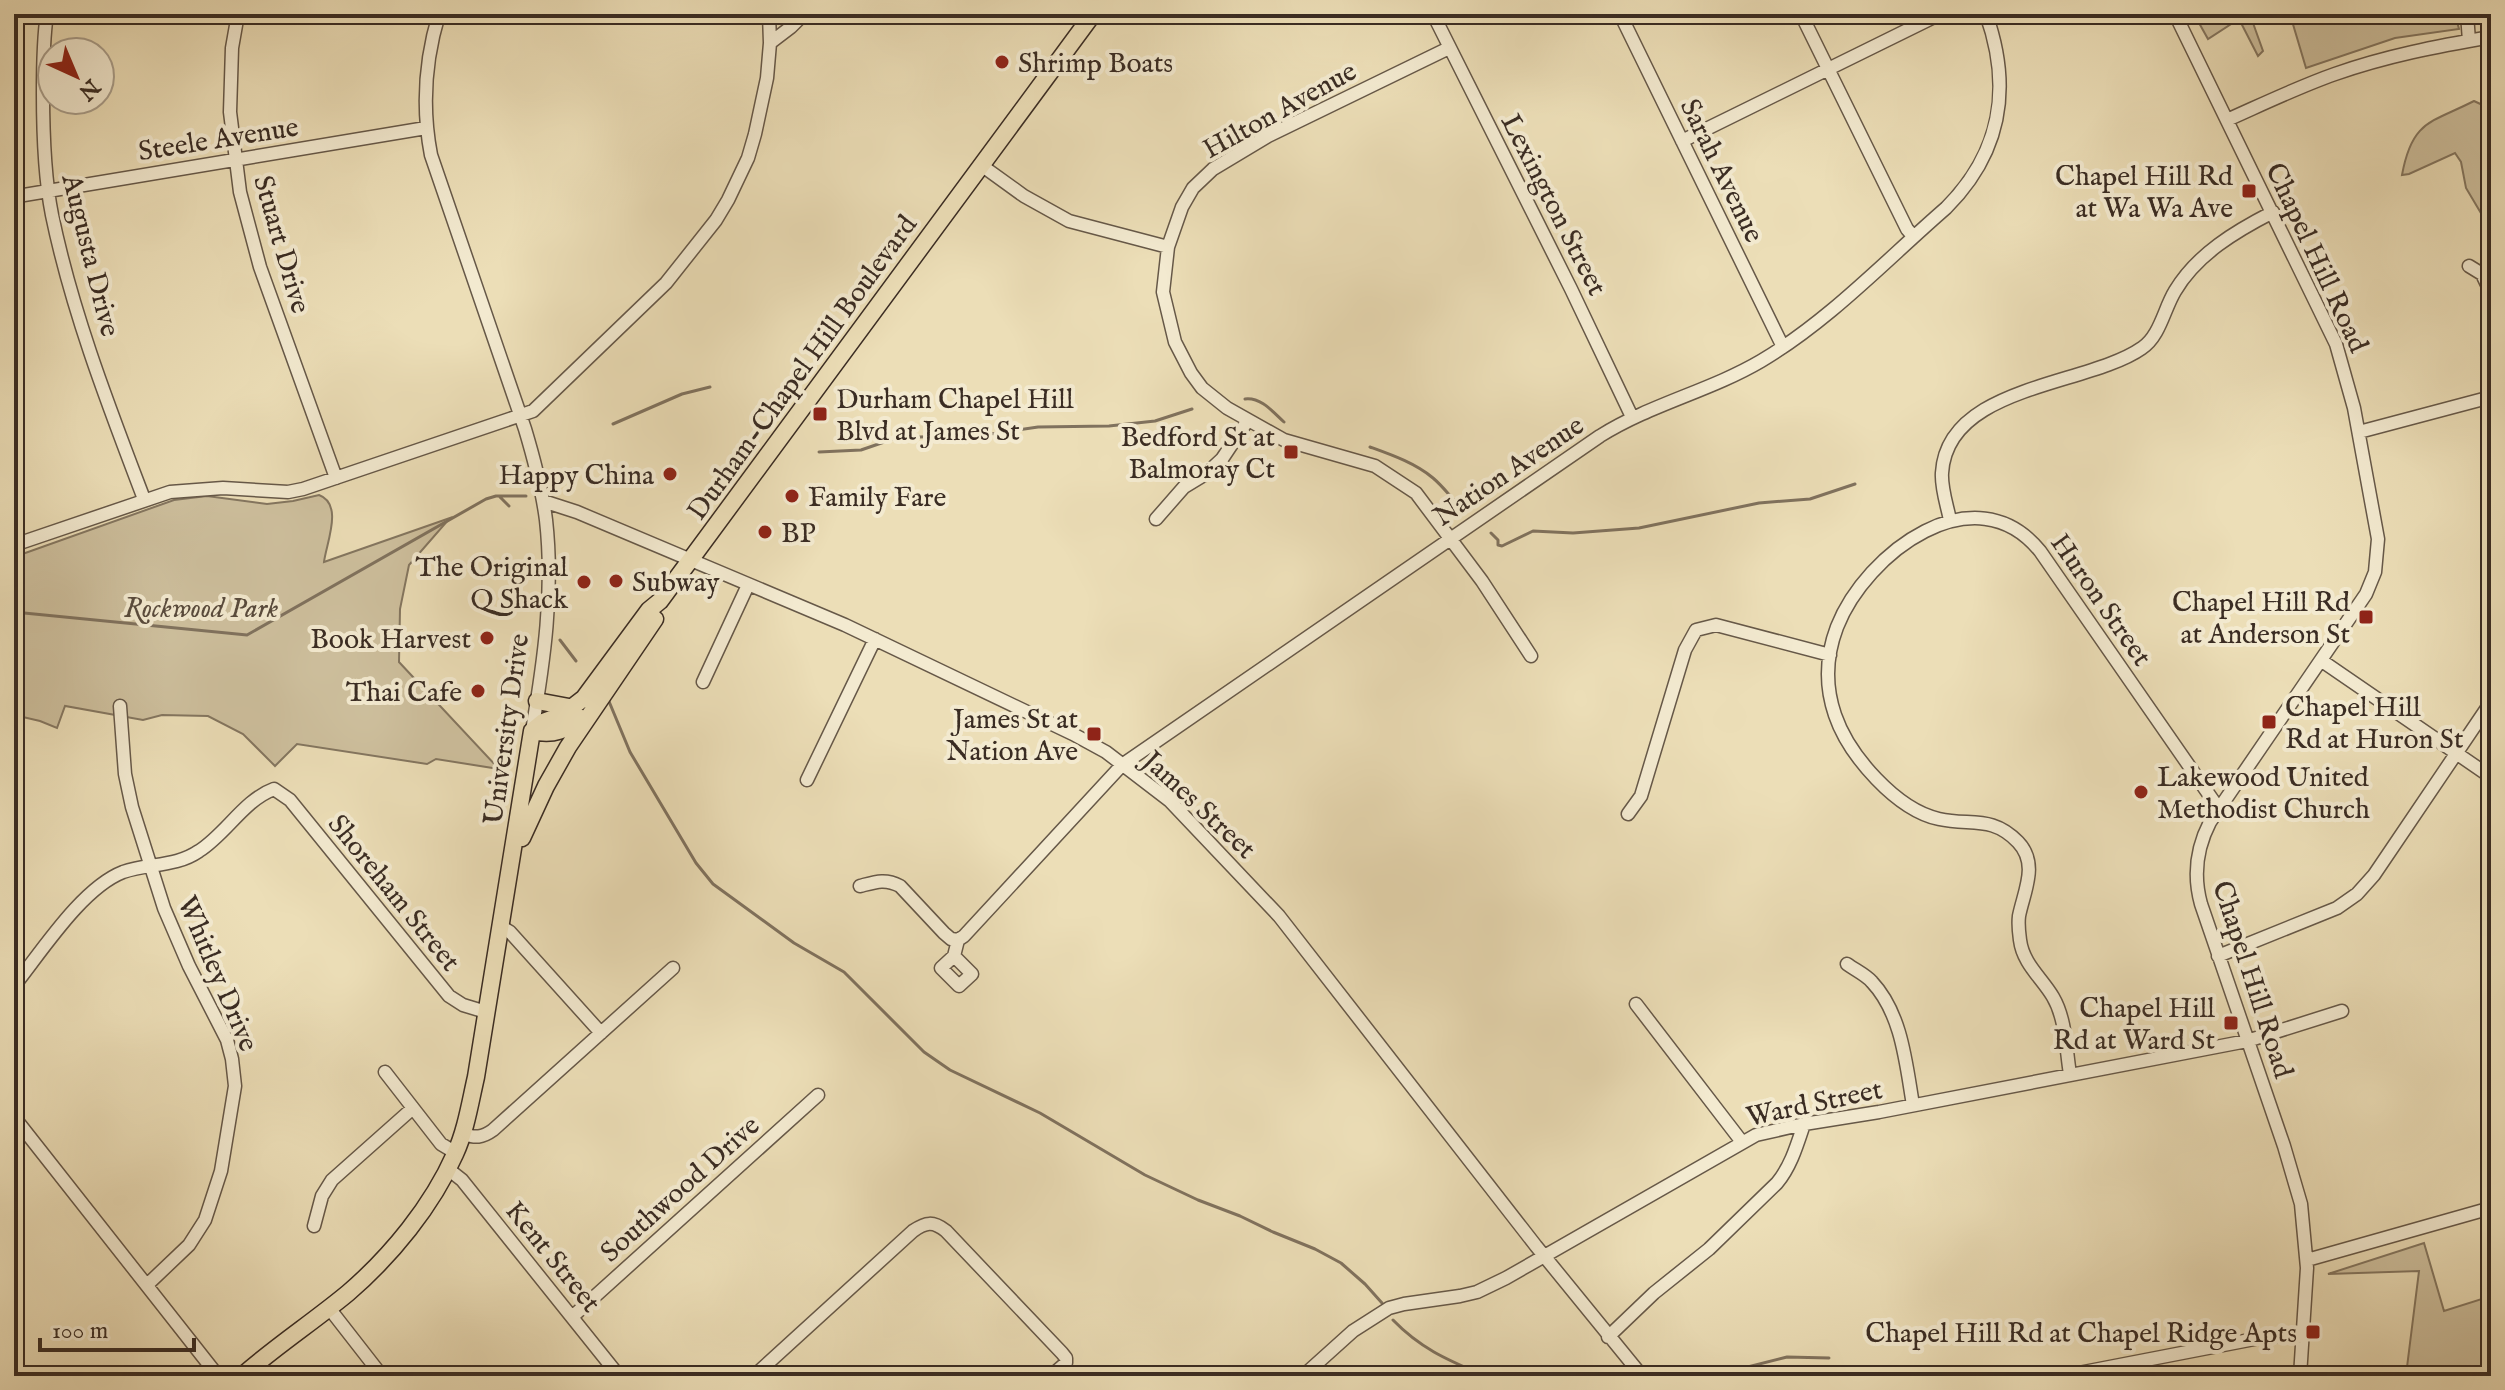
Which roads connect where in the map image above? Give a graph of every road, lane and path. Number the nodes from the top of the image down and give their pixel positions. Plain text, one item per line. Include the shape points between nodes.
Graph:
1 (47, 14) edge
2 (238, 14) edge
3 (439, 14) edge
4 (769, 14) edge
5 (804, 14) edge
6 (1093, 14) edge
7 (1433, 14) edge
8 (1620, 14) edge
9 (1801, 14) edge
10 (1940, 14) edge
11 (1986, 14) edge
12 (2175, 14) edge
13 (2467, 14) edge
14 (2491, 37) edge
15 (2469, 41) junction
16 (770, 43) junction
17 (1449, 48) junction
18 (1829, 69) junction
19 (2227, 120) junction
20 (426, 128) junction
21 (1682, 141) junction
22 (236, 159) junction
23 (981, 165) junction
24 (48, 192) junction
25 (18, 196) dead end
26 (2273, 212) junction
27 (1913, 236) junction
28 (1168, 247) junction
29 (2469, 266) dead end
30 (2491, 293) edge
31 (1783, 347) junction
32 (2491, 397) edge
33 (519, 414) junction
34 (1632, 417) junction
35 (1248, 420) junction
36 (2359, 432) junction
37 (336, 478) junction
38 (144, 499) junction
39 (543, 501) junction
40 (1156, 519) dead end
41 (1950, 520) junction
42 (1451, 538) junction
43 (14, 545) edge
44 (691, 561) junction
45 (748, 585) junction
46 (660, 601) junction
47 (875, 639) junction
48 (1830, 655) junction
49 (1531, 656) dead end
50 (2322, 661) junction
51 (703, 682) dead end
52 (537, 701) junction
53 (2491, 702) edge
54 (120, 706) dead end
55 (569, 707) junction
56 (592, 711) junction
57 (532, 731) junction
58 (2457, 753) junction
59 (1122, 765) junction
60 (2491, 777) edge
61 (807, 780) dead end
62 (2219, 809) junction
63 (1628, 814) dead end
64 (510, 865) junction
65 (151, 867) junction
66 (860, 886) dead end
67 (500, 926) junction
68 (958, 940) junction
69 (954, 956) dead end
70 (2218, 956) junction
71 (1847, 964) dead end
72 (673, 968) dead end
73 (14, 986) edge
74 (1636, 1004) dead end
75 (2342, 1011) dead end
76 (486, 1012) junction
77 (601, 1033) junction
78 (2247, 1041) junction
79 (385, 1072) dead end
80 (2070, 1074) junction
81 (818, 1095) dead end
82 (1913, 1105) junction
83 (413, 1108) junction
84 (14, 1117) edge
85 (1804, 1124) junction
86 (462, 1134) junction
87 (1742, 1142) junction
88 (456, 1153) junction
89 (448, 1169) junction
90 (2491, 1208) edge
91 (314, 1226) dead end
92 (1544, 1257) junction
93 (2307, 1260) junction
94 (147, 1285) junction
95 (329, 1308) junction
96 (572, 1317) junction
97 (1608, 1337) junction
98 (2302, 1337) junction
99 (218, 1376) edge
100 (242, 1376) edge
101 (382, 1376) edge
102 (619, 1376) edge
103 (754, 1376) edge
104 (1051, 1376) edge
105 (1303, 1376) edge
106 (1642, 1376) edge
107 (2063, 1376) edge
108 (2300, 1376) edge

1 - 24 street, Augusta Drive via 43,118
2 - 22 street, Stuart Drive via 230,79
3 - 20 street, University Drive via 426,77
4 - 16 street
5 - 16 street
6 - 23 main road, Durham-Chapel Hill Boulevard
7 - 17 street, Lexington Street
8 - 21 street, Sarah Avenue
9 - 18 street
10 - 18 street
11 - 27 street, Nation Avenue via 2000,77 1991,139 1961,191
12 - 19 street, Chapel Hill Road
13 - 15 street
14 - 15 street
15 - 19 street via 2332,75
16 - 33 street via 755,134 716,220 682,265 540,408
17 - 28 street, Hilton Avenue via 1225,160 1189,194
17 - 34 street, Lexington Street
18 - 21 street
18 - 27 street
19 - 26 street, Chapel Hill Road
20 - 22 street, Steele Avenue
20 - 33 street, University Drive via 435,173
21 - 31 street, Sarah Avenue
22 - 24 street, Steele Avenue
22 - 37 street, Stuart Drive via 260,267
23 - 28 street via 1069,221
23 - 44 main road, Durham-Chapel Hill Boulevard
24 - 25 street, Steele Avenue
24 - 38 street, Augusta Drive via 78,310
26 - 36 street, Chapel Hill Road via 2336,344
26 - 41 street via 2224,240 2186,275 2144,347 2002,401 1960,430 1948,444 1942,472
27 - 31 street, Nation Avenue
28 - 35 street, Hilton Avenue via 1163,292 1180,353 1202,388
29 - 30 street via 2482,274
31 - 34 street, Nation Avenue via 1725,379
32 - 36 street
33 - 37 street
33 - 39 street, University Drive
34 - 42 street, Nation Avenue
35 - 40 street via 1217,464 1184,487
35 - 42 street, Hilton Avenue via 1296,444 1386,471 1423,499
36 - 50 street, Chapel Hill Road via 2378,559 2366,594
37 - 38 street via 288,492 192,488
38 - 43 street
39 - 44 street, James Street
39 - 52 street, University Drive via 549,593
41 - 48 street, Huron Street via 1920,533 1868,577 1844,612
41 - 62 street, Huron Street via 1997,521 2031,540
42 - 49 street, Hilton Avenue
42 - 59 street, Nation Avenue
44 - 45 street, James Street
44 - 46 main road, Durham-Chapel Hill Boulevard
45 - 47 street, James Street
45 - 51 street
46 - 55 main road, Durham-Chapel Hill Boulevard via 589,692
46 - 56 main road via 654,620
47 - 59 street, James Street via 1073,734
47 - 61 street
48 - 63 street via 1716,625 1696,630 1685,650 1641,796
48 - 80 street, Huron Street via 1828,683 1836,718 1881,783 1932,817 1999,826 2025,851 2030,874 2018,919 2020,942 2058,1007
50 - 58 street
50 - 62 street, Chapel Hill Road
52 - 55 main road
52 - 57 street, University Drive
53 - 58 street
54 - 65 street, Whitley Drive via 127,785
55 - 57 main road, Durham-Chapel Hill Boulevard
56 - 57 main road via 558,733
56 - 64 main road via 546,786
57 - 64 main road, University Drive
58 - 60 street
58 - 70 street via 2357,894 2329,911
59 - 68 street, Nation Avenue
59 - 92 street, James Street via 1187,818 1279,916
62 - 70 street, Chapel Hill Road via 2205,833 2196,869
64 - 67 main road, University Drive
65 - 73 street via 112,877 87,897
65 - 76 street, Shoreham Street via 196,854 274,789 290,800 449,996
65 - 94 street, Whitley Drive via 176,937 227,1040 235,1086 221,1171 205,1220 183,1252
66 - 68 street via 891,881
67 - 76 main road, University Drive
67 - 77 street
68 - 69 street
70 - 78 street, Chapel Hill Road
71 - 82 street via 1872,982 1888,1006 1902,1041
72 - 77 street
74 - 87 street
75 - 78 street, Ward Street
76 - 86 main road, University Drive
77 - 86 street via 493,1130 475,1138
78 - 80 street, Ward Street
78 - 93 street, Chapel Hill Road via 2298,1189
79 - 83 street
80 - 82 street, Ward Street
81 - 96 street, Southwood Drive
82 - 85 street, Ward Street
83 - 88 street via 441,1144
83 - 91 street via 332,1180
84 - 94 street
85 - 87 street, Ward Street
85 - 97 street via 1777,1183
86 - 88 main road, University Drive
87 - 92 street, Ward Street
88 - 89 main road, University Drive
89 - 95 main road, University Drive via 393,1248
89 - 96 street, Kent Street
90 - 93 street
92 - 97 street, James Street
92 - 105 street, Ward Street via 1477,1292 1389,1308 1353,1331
93 - 98 street, Chapel Hill Road
94 - 99 street
95 - 100 main road, University Drive
95 - 101 street
96 - 102 street, Kent Street
97 - 106 street, James Street
98 - 107 street via 2270,1336
98 - 108 street, Chapel Hill Road
103 - 104 street via 913,1231 932,1223 946,1231 1066,1358

